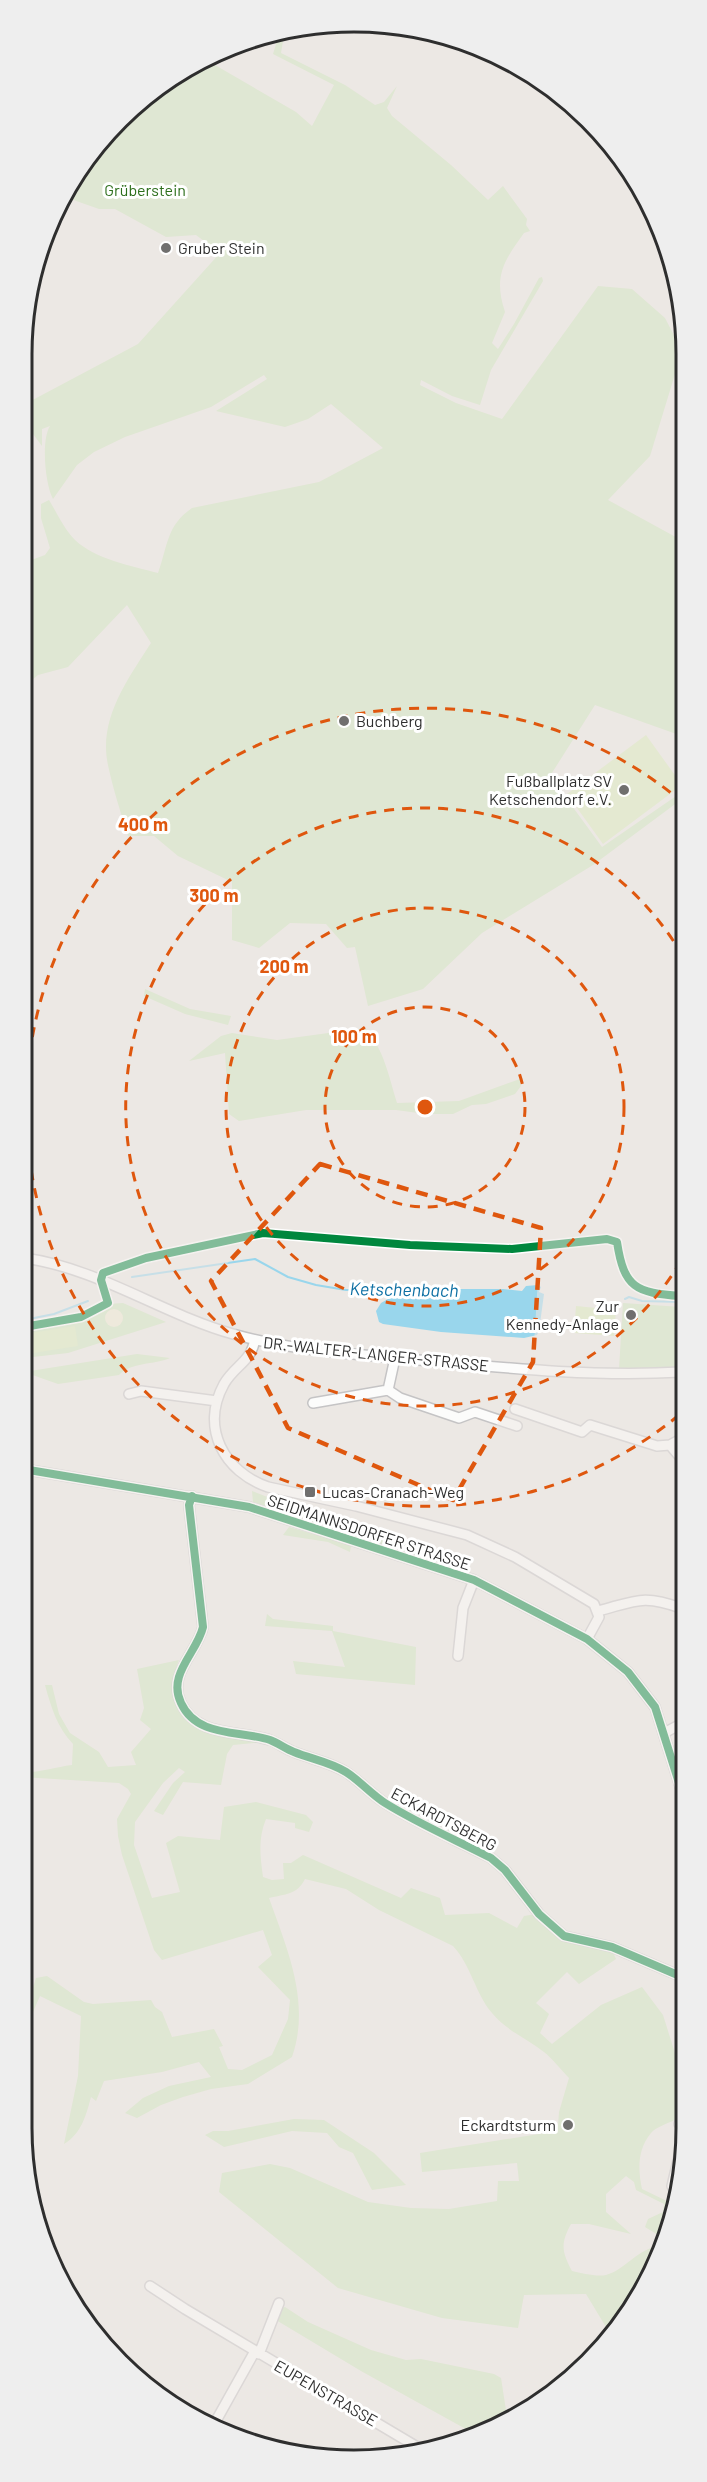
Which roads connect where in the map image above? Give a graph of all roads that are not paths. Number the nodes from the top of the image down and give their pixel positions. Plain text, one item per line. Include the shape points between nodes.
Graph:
1 (32, 1260) edge
2 (255, 1340) junction
3 (395, 1358) junction
4 (676, 1371) edge
5 (388, 1390) junction
6 (129, 1394) dead end
7 (218, 1401) junction
8 (313, 1403) dead end
9 (515, 1409) dead end
10 (517, 1426) dead end
11 (676, 1442) edge
12 (670, 1445) junction
13 (676, 1452) edge
14 (32, 1470) edge
15 (192, 1496) junction
16 (474, 1580) junction
17 (676, 1606) edge
18 (598, 1611) junction
19 (587, 1639) junction
20 (458, 1656) dead end
21 (676, 1727) edge
22 (664, 1733) junction
23 (676, 1773) edge
24 (676, 1974) edge
25 (150, 2286) dead end
26 (279, 2303) dead end
27 (257, 2352) junction
28 (217, 2420) edge
29 (413, 2445) edge

1 - 2 street, DR.-WALTER-LANGER-STRASSE via 83,1274 197,1323
2 - 3 street, DR.-WALTER-LANGER-STRASSE
2 - 7 street via 252,1352 226,1381
3 - 4 street, DR.-WALTER-LANGER-STRASSE via 582,1373
3 - 5 street
5 - 8 street
5 - 10 street via 400,1398 459,1418 475,1412
6 - 7 street via 141,1391
7 - 18 street via 217,1439 233,1467 248,1478 268,1487 467,1534 541,1572 594,1604
9 - 12 street via 582,1432 590,1425 657,1446
11 - 12 street
12 - 13 street
14 - 15 street, SEIDMANNSDORFER STRASSE
15 - 16 street, SEIDMANNSDORFER STRASSE via 249,1507
15 - 24 street, ECKARDTSBERG via 189,1505 203,1627 178,1680 184,1709 210,1728 266,1739 347,1772 390,1806 491,1858 539,1914 564,1936 612,1947
16 - 19 street, SEIDMANNSDORFER STRASSE
16 - 20 street, SEIDMANNSDORFER STRASSE via 463,1608
17 - 18 street via 648,1598
18 - 19 street
19 - 22 street, SEIDMANNSDORFER STRASSE via 617,1661 642,1688 655,1707
21 - 22 street
22 - 23 street, SEIDMANNSDORFER STRASSE
25 - 27 street, EUPENSTRASSE
26 - 27 street, EUPENSTRASSE
27 - 28 street
27 - 29 street, EUPENSTRASSE

